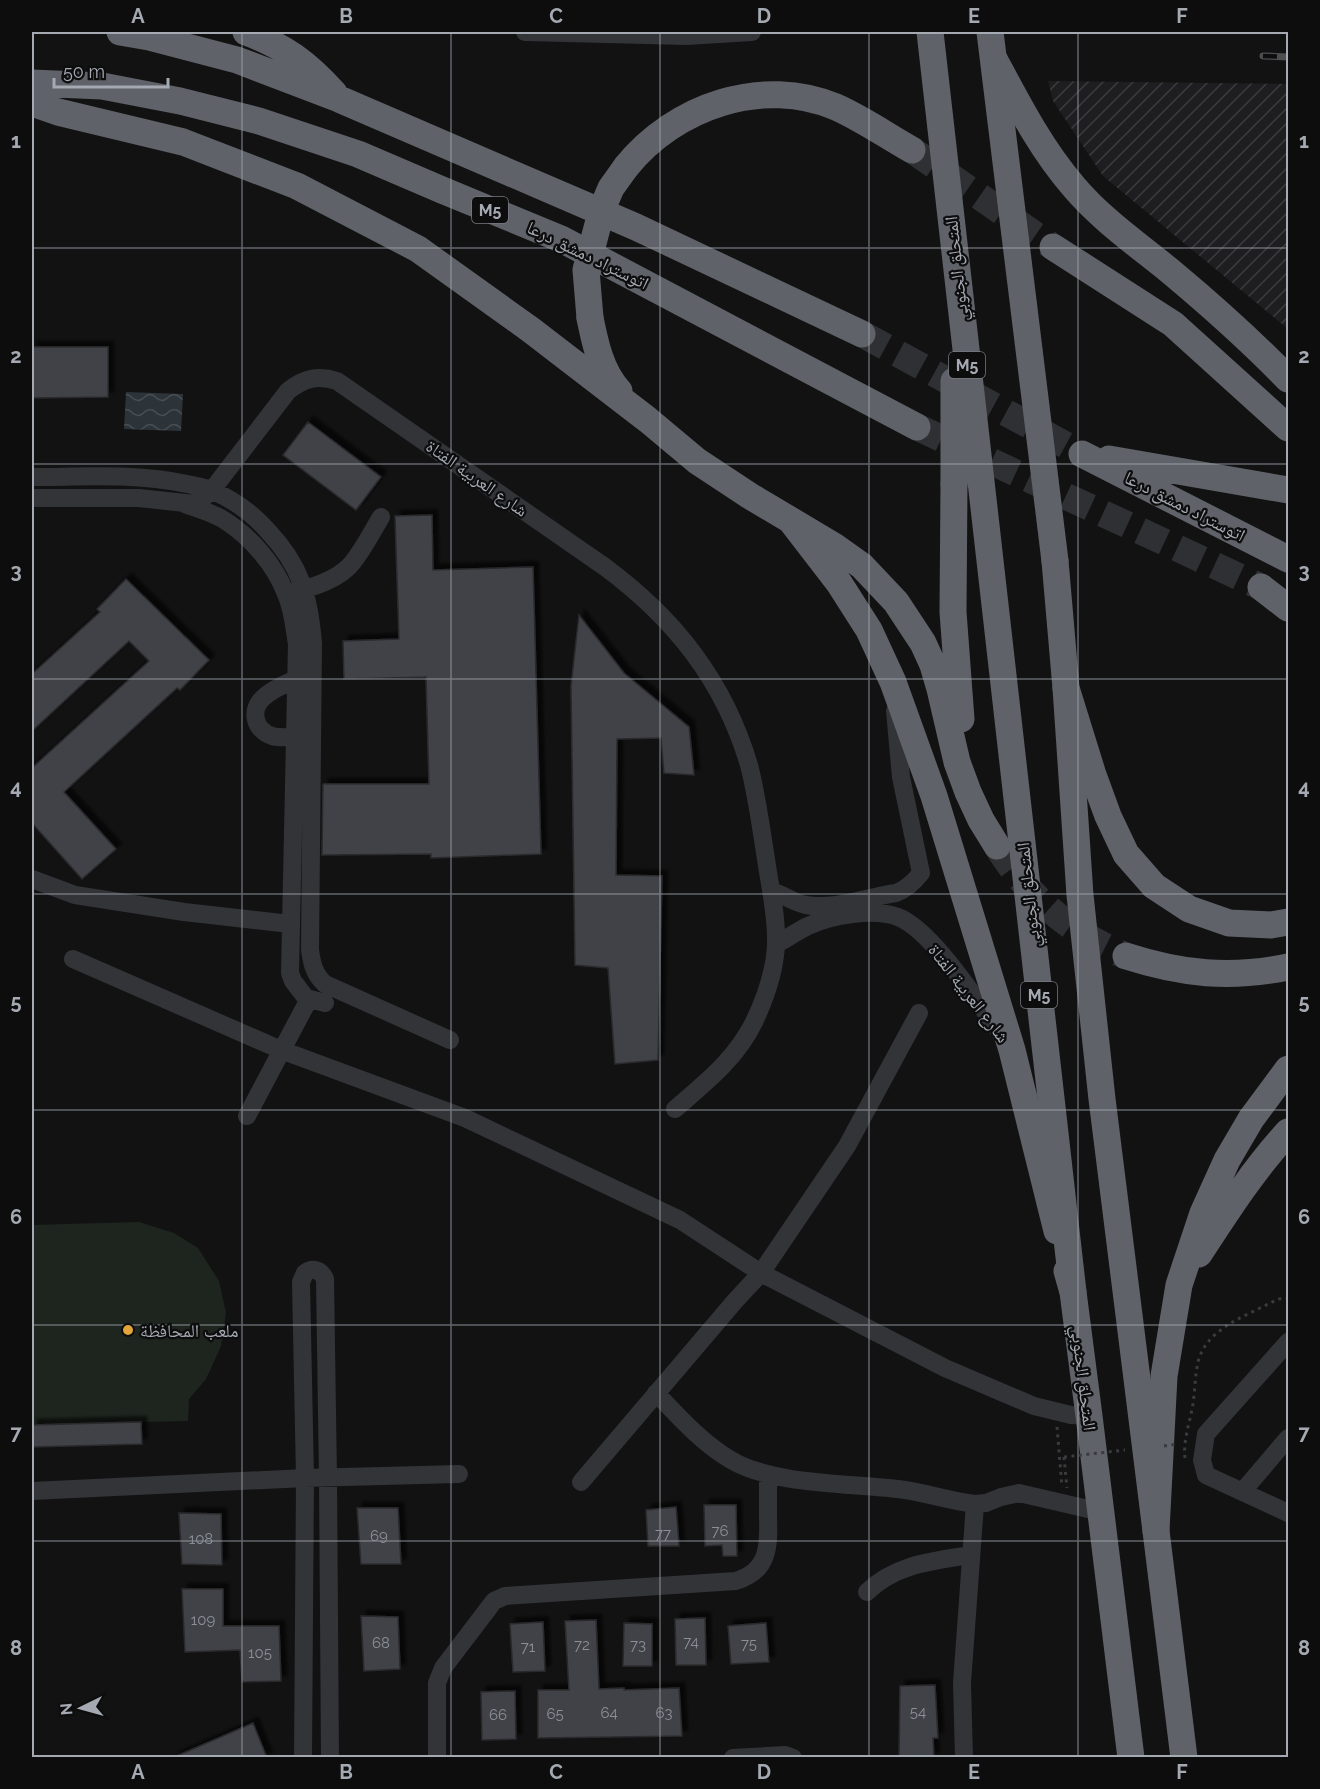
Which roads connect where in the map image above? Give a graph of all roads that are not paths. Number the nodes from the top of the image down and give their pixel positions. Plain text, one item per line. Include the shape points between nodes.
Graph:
1 (120, 32) edge
2 (246, 32) edge
3 (525, 32) edge
4 (752, 32) edge
5 (930, 32) edge
6 (990, 32) edge
7 (994, 59) junction
8 (32, 83) edge
9 (339, 99) junction
10 (32, 103) edge
11 (58, 112) junction
12 (32, 118) edge
13 (912, 150) tunnel mouth
14 (1053, 247) tunnel mouth
15 (957, 278) junction
16 (1173, 324) junction
17 (862, 334) tunnel mouth
18 (1288, 379) edge
19 (1288, 391) edge
20 (648, 420) junction
21 (917, 427) tunnel mouth
22 (1288, 428) edge
23 (32, 477) edge
24 (212, 490) junction
25 (1288, 490) edge
26 (32, 498) edge
27 (185, 504) junction
28 (381, 517) dead end
29 (792, 522) junction
30 (1288, 559) edge
31 (305, 590) junction
32 (286, 594) junction
33 (1288, 600) edge
34 (1288, 608) edge
35 (296, 678) junction
36 (893, 682) junction
37 (1066, 688) junction
38 (301, 746) junction
39 (968, 792) junction
40 (997, 846) tunnel mouth
41 (32, 879) edge
42 (771, 891) junction
43 (844, 910) junction
44 (1288, 922) edge
45 (290, 924) junction
46 (776, 944) junction
47 (1126, 956) tunnel mouth
48 (74, 959) dead end
49 (1288, 967) edge
50 (919, 1013) dead end
51 (450, 1040) dead end
52 (281, 1050) junction
53 (1012, 1050) junction
54 (1288, 1069) edge
55 (675, 1109) dead end
56 (247, 1116) dead end
57 (1288, 1132) edge
58 (761, 1273) junction
59 (1179, 1285) junction
60 (1073, 1292) junction
61 (1288, 1342) edge
62 (656, 1393) junction
63 (1089, 1416) junction
64 (1288, 1438) edge
65 (459, 1474) dead end
66 (768, 1474) junction
67 (305, 1478) junction
68 (328, 1478) junction
69 (581, 1482) dead end
70 (32, 1491) edge
71 (1242, 1492) junction
72 (975, 1504) junction
73 (1101, 1512) junction
74 (1288, 1513) edge
75 (1156, 1531) junction
76 (971, 1555) junction
77 (867, 1592) dead end
78 (303, 1758) edge
79 (330, 1758) edge
80 (437, 1758) edge
81 (733, 1758) edge
82 (793, 1758) edge
83 (964, 1758) edge
84 (1131, 1758) edge
85 (1184, 1758) edge

1 - 9 highway, M5 via 237,60
2 - 9 highway via 275,43 298,58
3 - 4 street via 686,36
5 - 15 highway, المتحلق الجنوبي / M5, bridge
6 - 7 highway, bridge
7 - 18 highway via 1031,127 1074,188 1216,309
7 - 37 highway, bridge via 1055,561
8 - 21 highway, اتوستراد دمشق درعا / M5 via 102,86 180,101 259,121 358,154 561,239
9 - 17 highway, M5 via 636,227
10 - 11 highway
11 - 12 street
11 - 20 highway via 183,142 297,186 418,249
13 - 20 highway, bridge via 835,107 806,98 770,94 706,108 658,134 646,145 611,188 586,270 597,351 614,386
14 - 16 highway
15 - 39 highway, bridge via 953,612
15 - 60 highway, المتحلق الجنوبي / M5, bridge
16 - 19 highway
16 - 22 highway
20 - 29 highway via 697,461
23 - 24 street via 141,477
24 - 27 street, شارع العربية الفتاة via 194,504
24 - 31 street via 237,503 279,542
24 - 42 street, شارع العربية الفتاة via 288,391 306,379 327,378 337,381 605,567 634,589 676,631 722,699 749,765
25 - 30 highway, اتوستراد دمشق درعا via 1082,454
26 - 27 street via 139,498
27 - 32 street via 223,519 242,533 262,553
28 - 31 street via 352,564 338,576
29 - 36 highway via 869,630
29 - 39 highway via 862,566 910,622 933,665
31 - 32 street
31 - 38 street via 313,643
32 - 35 street via 297,644
33 - 34 highway via 1261,587
35 - 38 street
35 - 38 street via 266,695 255,712 265,733
36 - 43 street, شارع العربية الفتاة via 901,777 921,873 904,890
36 - 53 highway via 934,796
37 - 44 highway via 1108,816 1126,854 1154,886 1189,909 1229,923 1271,926
37 - 75 highway, bridge via 1080,895
38 - 45 street
38 - 51 street via 310,950 317,976 325,984
39 - 40 highway
41 - 45 street via 75,895
42 - 43 street, شارع العربية الفتاة via 809,906
42 - 46 street, شارع العربية الفتاة
43 - 46 street, شارع العربية الفتاة
43 - 53 street, شارع العربية الفتاة via 883,913 900,918 919,932 950,965
45 - 52 street via 291,977 304,995 317,1001
46 - 55 street via 760,1008 742,1042 724,1066
47 - 49 highway via 1182,971 1212,974
48 - 52 street
50 - 58 street via 847,1146
52 - 56 street
52 - 58 street via 476,1123 680,1220
53 - 60 highway
54 - 59 highway via 1227,1160 1203,1213
57 - 59 highway via 1265,1157
58 - 62 street
58 - 63 street via 945,1368 1034,1406
59 - 75 highway via 1164,1376
60 - 63 highway, المتحلق الجنوبي
61 - 71 street via 1206,1434 1202,1460 1206,1475
62 - 66 street via 716,1450 732,1461
62 - 69 street
63 - 73 highway, المتحلق الجنوبي
64 - 71 street
65 - 68 street
66 - 72 street via 899,1489
66 - 80 street via 769,1544 758,1569 748,1577 736,1581 505,1596 494,1601 443,1668 437,1683
67 - 68 street
67 - 68 street via 301,1282 305,1273 314,1269 325,1279
67 - 70 street
67 - 78 street
68 - 79 street
71 - 74 street
72 - 73 street via 1018,1493
72 - 76 street
73 - 84 highway, المتحلق الجنوبي
75 - 85 highway
76 - 77 street via 900,1569
76 - 83 street via 962,1683
81 - 82 street

